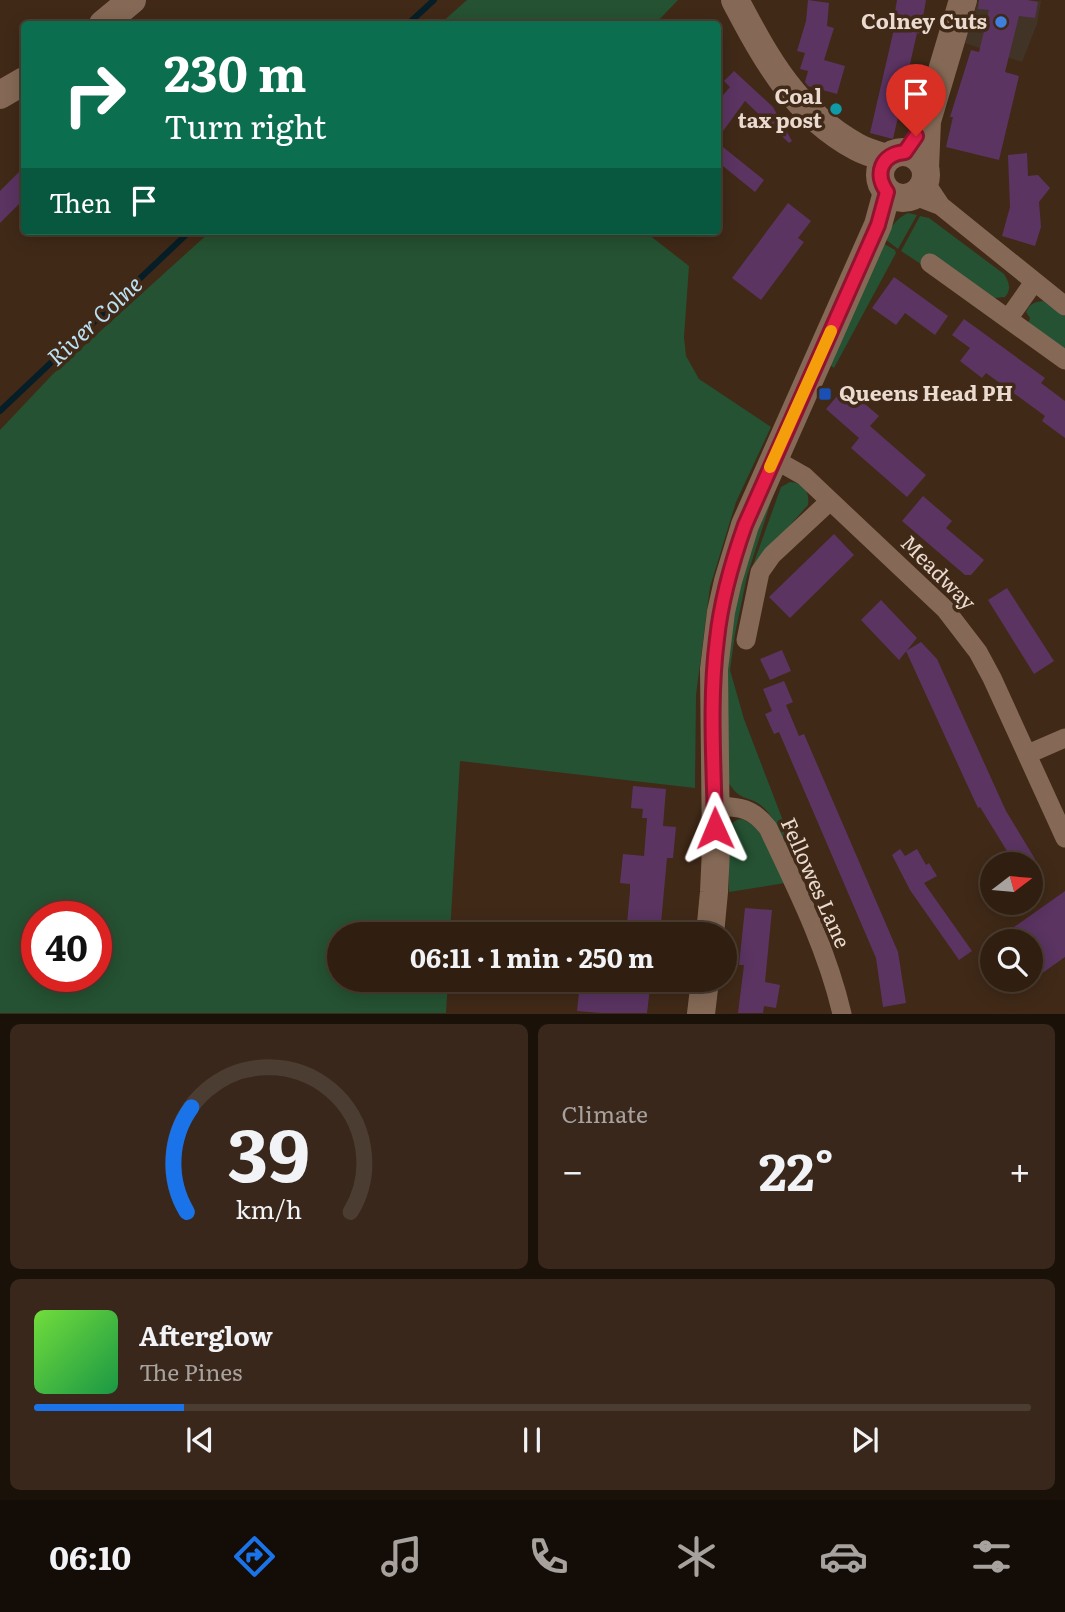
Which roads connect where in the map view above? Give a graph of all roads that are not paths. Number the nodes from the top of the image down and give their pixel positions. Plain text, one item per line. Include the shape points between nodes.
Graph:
1 (132, 0) edge
2 (735, 0) edge
3 (963, 0) edge
4 (107, 21) edge
5 (21, 83) edge
6 (0, 95) edge
7 (907, 181) junction
8 (930, 263) dead end
9 (1034, 282) junction
10 (1065, 306) edge
11 (1008, 319) junction
12 (1065, 360) edge
13 (774, 459) junction
14 (830, 501) junction
15 (746, 640) dead end
16 (1065, 738) edge
17 (1028, 754) junction
18 (715, 806) junction
19 (1065, 838) edge
20 (711, 922) edge
21 (704, 992) edge
22 (701, 1013) edge
23 (842, 1013) edge

1 - 4 street
2 - 7 street via 770,64 807,111
3 - 7 street
5 - 6 street
7 - 9 street
7 - 13 street via 878,225
8 - 11 street
9 - 10 street
9 - 11 street
11 - 12 street
13 - 14 street, Meadway via 804,476
13 - 18 street via 745,525 721,612 714,669
14 - 15 street via 760,572
14 - 17 street, Meadway via 945,609 978,652
16 - 17 street
17 - 19 street, Meadway
18 - 20 street
18 - 23 street, Fellowes Lane via 750,810 768,828 817,936
21 - 22 street

